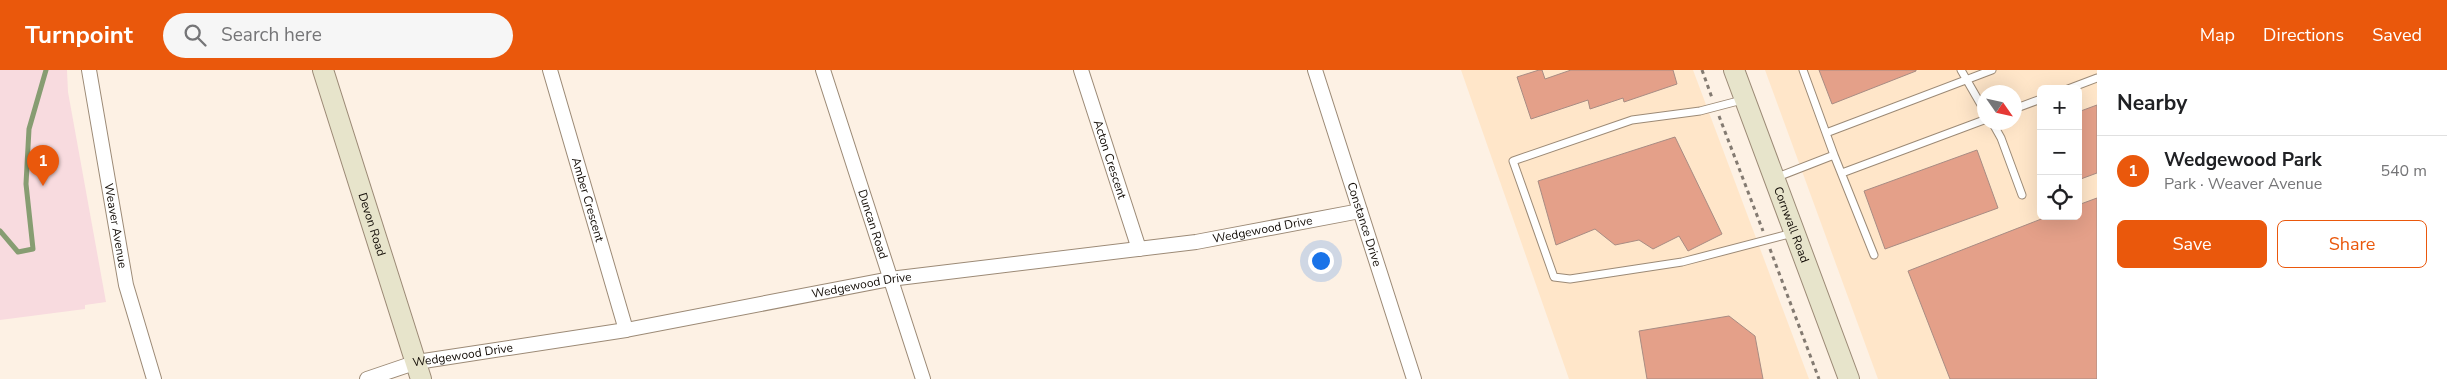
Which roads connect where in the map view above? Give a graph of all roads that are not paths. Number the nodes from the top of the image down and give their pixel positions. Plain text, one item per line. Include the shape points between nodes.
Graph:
1 (88, 70) edge
2 (323, 70) edge
3 (550, 70) edge
4 (823, 70) edge
5 (1081, 70) edge
6 (1315, 70) edge
7 (1734, 70) edge
8 (1803, 70) edge
9 (1962, 70) edge
10 (1992, 70) edge
11 (2097, 78) edge
12 (1967, 79) junction
13 (2079, 85) edge
14 (1977, 97) edge
15 (1745, 99) junction
16 (2037, 100) edge
17 (2022, 106) edge
18 (1977, 123) edge
19 (1996, 130) edge
20 (1826, 133) junction
21 (1834, 155) junction
22 (1842, 173) junction
23 (1774, 179) junction
24 (2022, 195) dead end
25 (1360, 211) junction
26 (1794, 232) junction
27 (1139, 249) junction
28 (1874, 255) dead end
29 (890, 279) junction
30 (626, 330) junction
31 (419, 371) edge
32 (154, 379) edge
33 (368, 379) edge
34 (923, 379) edge
35 (1414, 379) edge
36 (1849, 379) edge

1 - 32 street, Weaver Avenue via 126,285
2 - 31 main road, Devon Road
3 - 30 street, Amber Crescent
4 - 29 street, Duncan Road
5 - 27 street, Acton Crescent
6 - 25 street, Constance Drive
7 - 15 main road, Cornwall Road
8 - 20 lane
9 - 12 lane
10 - 12 lane
11 - 13 lane
12 - 14 lane
12 - 20 lane
15 - 23 main road, Cornwall Road
15 - 26 lane via 1716,107 1632,120 1513,162 1554,276 1570,279 1682,262
16 - 17 lane
18 - 22 lane
19 - 24 lane
20 - 21 lane
21 - 22 lane
21 - 23 lane
22 - 28 lane
23 - 26 main road, Cornwall Road
25 - 27 street, Wedgewood Drive via 1196,242
25 - 35 street, Constance Drive
26 - 36 main road, Cornwall Road
27 - 29 street, Wedgewood Drive
29 - 30 street, Wedgewood Drive
29 - 34 street, Duncan Road
30 - 31 street, Wedgewood Drive
31 - 33 street, Wedgewood Drive

